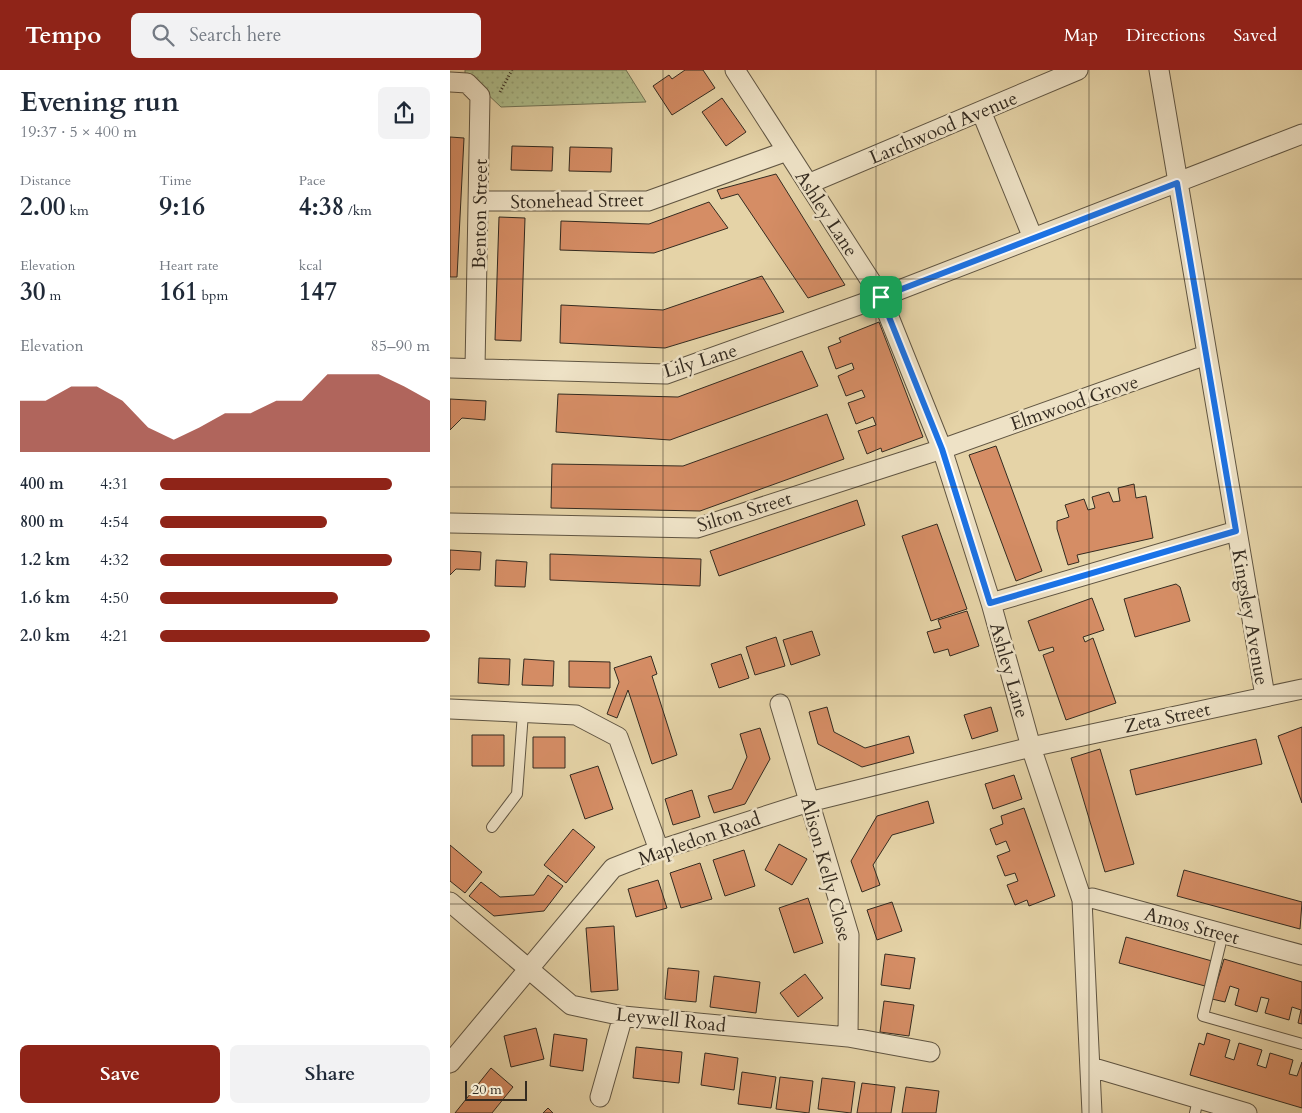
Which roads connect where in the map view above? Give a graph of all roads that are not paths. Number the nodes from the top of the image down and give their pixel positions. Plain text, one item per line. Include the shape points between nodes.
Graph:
1 (736, 70) edge
2 (1078, 70) edge
3 (1159, 70) edge
4 (450, 82) edge
5 (981, 111) junction
6 (1302, 134) edge
7 (787, 151) junction
8 (1177, 183) junction
9 (808, 184) junction
10 (479, 200) junction
11 (1033, 238) junction
12 (881, 297) junction
13 (1206, 356) junction
14 (450, 368) edge
15 (475, 368) junction
16 (942, 449) junction
17 (450, 523) edge
18 (1236, 531) junction
19 (990, 603) junction
20 (1302, 689) edge
21 (1265, 696) junction
22 (780, 704) dead end
23 (450, 709) edge
24 (523, 713) junction
25 (1032, 747) junction
26 (809, 802) junction
27 (492, 827) dead end
28 (659, 850) junction
29 (1082, 900) junction
30 (450, 902) edge
31 (1223, 933) junction
32 (1302, 955) edge
33 (528, 968) junction
34 (623, 1016) junction
35 (848, 1037) junction
36 (1302, 1044) edge
37 (930, 1052) dead end
38 (452, 1055) edge
39 (1092, 1067) junction
40 (600, 1097) dead end
41 (1196, 1106) edge
42 (1092, 1113) edge
43 (1247, 1113) edge

1 - 7 street, Ashley Lane
2 - 5 street, Larchwood Avenue
3 - 8 street, Kingsley Avenue
4 - 10 street, Benton Street via 467,83 480,96
5 - 9 street, Larchwood Avenue
5 - 11 street
6 - 8 street, Lily Lane
7 - 9 street, Ashley Lane
7 - 10 street, Stonehead Street via 648,201
8 - 11 street, Lily Lane
8 - 13 street, Kingsley Avenue
9 - 12 street, Ashley Lane
10 - 15 street, Benton Street
11 - 12 street, Lily Lane
12 - 15 street, Lily Lane via 666,374
12 - 16 street, Ashley Lane
13 - 16 street, Elmwood Grove
13 - 18 street, Kingsley Avenue
14 - 15 street, Lily Lane
16 - 17 street, Silton Street via 697,528
16 - 19 street, Ashley Lane
18 - 19 street
18 - 21 street, Kingsley Avenue
19 - 25 street, Ashley Lane
20 - 21 street, Zeta Street
21 - 25 street, Zeta Street
22 - 26 street, Alison Kelly Close
23 - 24 street
24 - 27 lane via 518,794
24 - 28 street via 576,715 618,737
25 - 26 street, Mapledon Road
25 - 29 street, Ashley Lane
26 - 28 street, Mapledon Road
26 - 35 street, Alison Kelly Close via 849,935
28 - 33 street, Mapledon Road via 613,868
29 - 31 street, Amos Street via 1092,898
29 - 39 street, Ashley Lane
30 - 33 street, Leywell Road
31 - 32 street, Amos Street
31 - 36 lane via 1203,1016
33 - 34 street, Leywell Road via 571,1005
33 - 38 street, Mapledon Road
34 - 35 street, Leywell Road
34 - 40 street
35 - 37 street, Leywell Road
39 - 41 street
39 - 42 street, Ashley Lane
41 - 43 street

